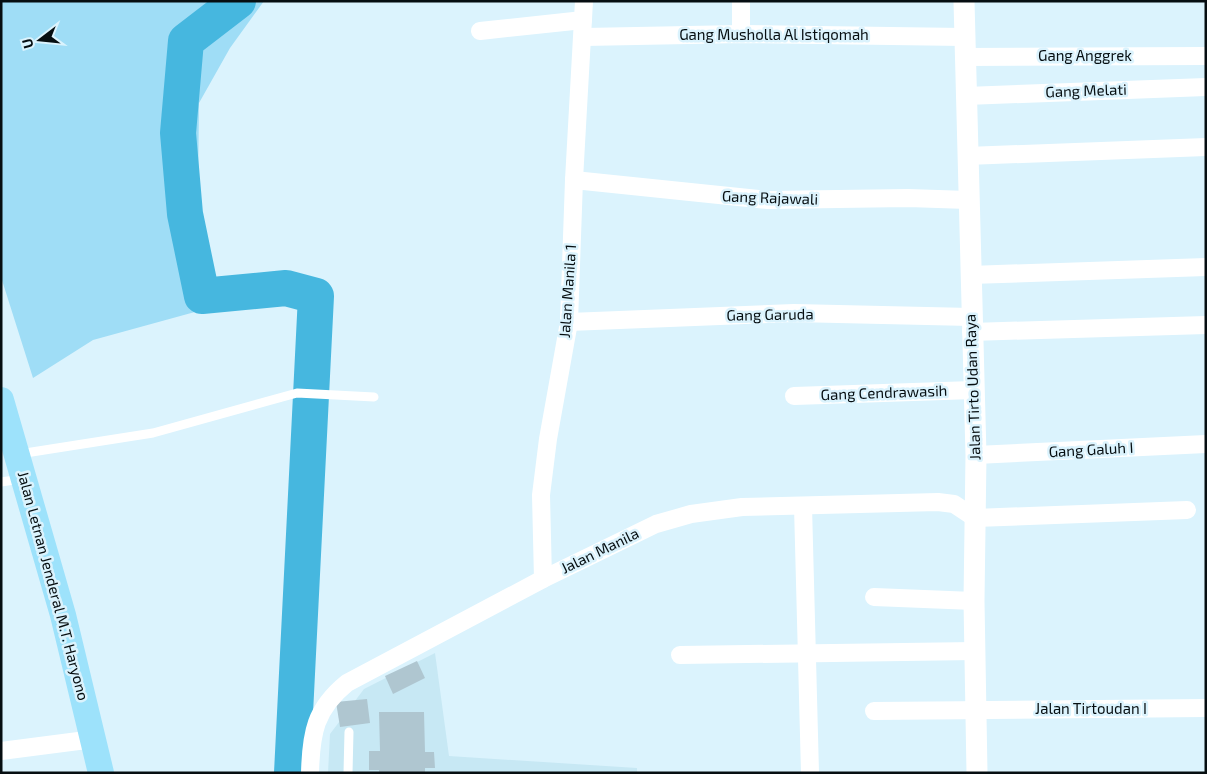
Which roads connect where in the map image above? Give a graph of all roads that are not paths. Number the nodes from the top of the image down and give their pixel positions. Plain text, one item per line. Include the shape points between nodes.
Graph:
1 (584, 1) edge
2 (741, 1) edge
3 (964, 1) edge
4 (584, 29) junction
5 (480, 31) dead end
6 (741, 34) junction
7 (964, 47) junction
8 (1206, 56) edge
9 (1206, 88) edge
10 (966, 96) junction
11 (1206, 147) edge
12 (967, 156) junction
13 (574, 180) junction
14 (968, 200) junction
15 (1206, 267) edge
16 (970, 275) junction
17 (569, 322) junction
18 (971, 324) junction
19 (1206, 325) edge
20 (974, 390) junction
21 (794, 396) dead end
22 (374, 397) dead end
23 (1, 400) edge
24 (1206, 444) edge
25 (976, 455) junction
26 (14, 472) edge
27 (803, 506) junction
28 (1186, 510) dead end
29 (975, 518) junction
30 (543, 580) junction
31 (874, 597) dead end
32 (974, 600) junction
33 (975, 651) junction
34 (806, 652) junction
35 (680, 656) dead end
36 (1206, 708) edge
37 (976, 710) junction
38 (874, 711) dead end
39 (349, 732) dead end
40 (94, 739) junction
41 (1, 751) edge
42 (101, 773) edge
43 (310, 773) edge
44 (348, 773) edge
45 (810, 773) edge
46 (978, 773) edge

1 - 4 street, Jalan Manila 1
2 - 6 street
3 - 7 street, Jalan Tirto Udan Raya
4 - 5 street, Gang Musholla Al Istiqomah
4 - 6 street, Gang Musholla Al Istiqomah
4 - 13 street, Jalan Manila 1
6 - 7 street, Gang Musholla Al Istiqomah
7 - 8 street, Gang Anggrek
7 - 10 street, Jalan Tirto Udan Raya
9 - 10 street, Gang Melati
10 - 12 street, Jalan Tirto Udan Raya
11 - 12 street
12 - 14 street, Jalan Tirto Udan Raya
13 - 14 street, Gang Rajawali via 768,200
13 - 17 street, Jalan Manila 1
14 - 16 street, Jalan Tirto Udan Raya
15 - 16 street
16 - 18 street, Jalan Tirto Udan Raya
17 - 18 street, Gang Garuda via 794,313
17 - 30 street, Jalan Manila 1 via 540,495
18 - 19 street, Gang Garuda
18 - 20 street, Jalan Tirto Udan Raya
20 - 21 street, Gang Cendrawasih
20 - 25 street, Jalan Tirto Udan Raya
22 - 26 lane via 297,393
23 - 26 main road, Jalan Letnan Jenderal M.T. Haryono
24 - 25 street, Gang Galuh I
25 - 29 street, Jalan Tirto Udan Raya
26 - 40 main road, Jalan Letnan Jenderal M.T. Haryono via 63,614
27 - 29 street, Jalan Manila via 938,502 954,504
27 - 30 street, Jalan Manila via 742,507 674,518
27 - 34 street
28 - 29 street
29 - 32 street, Jalan Tirto Udan Raya
30 - 43 street, Jalan Manila via 347,683 332,695 321,710 314,731
31 - 32 street
32 - 33 street, Jalan Tirto Udan Raya
33 - 34 street
33 - 37 street, Jalan Tirto Udan Raya
34 - 35 street
34 - 45 street
36 - 37 street, Jalan Tirtoudan I
37 - 38 street, Jalan Tirtoudan I
37 - 46 street, Jalan Tirto Udan Raya
39 - 44 lane
40 - 41 street
40 - 42 main road, Jalan Letnan Jenderal M.T. Haryono

